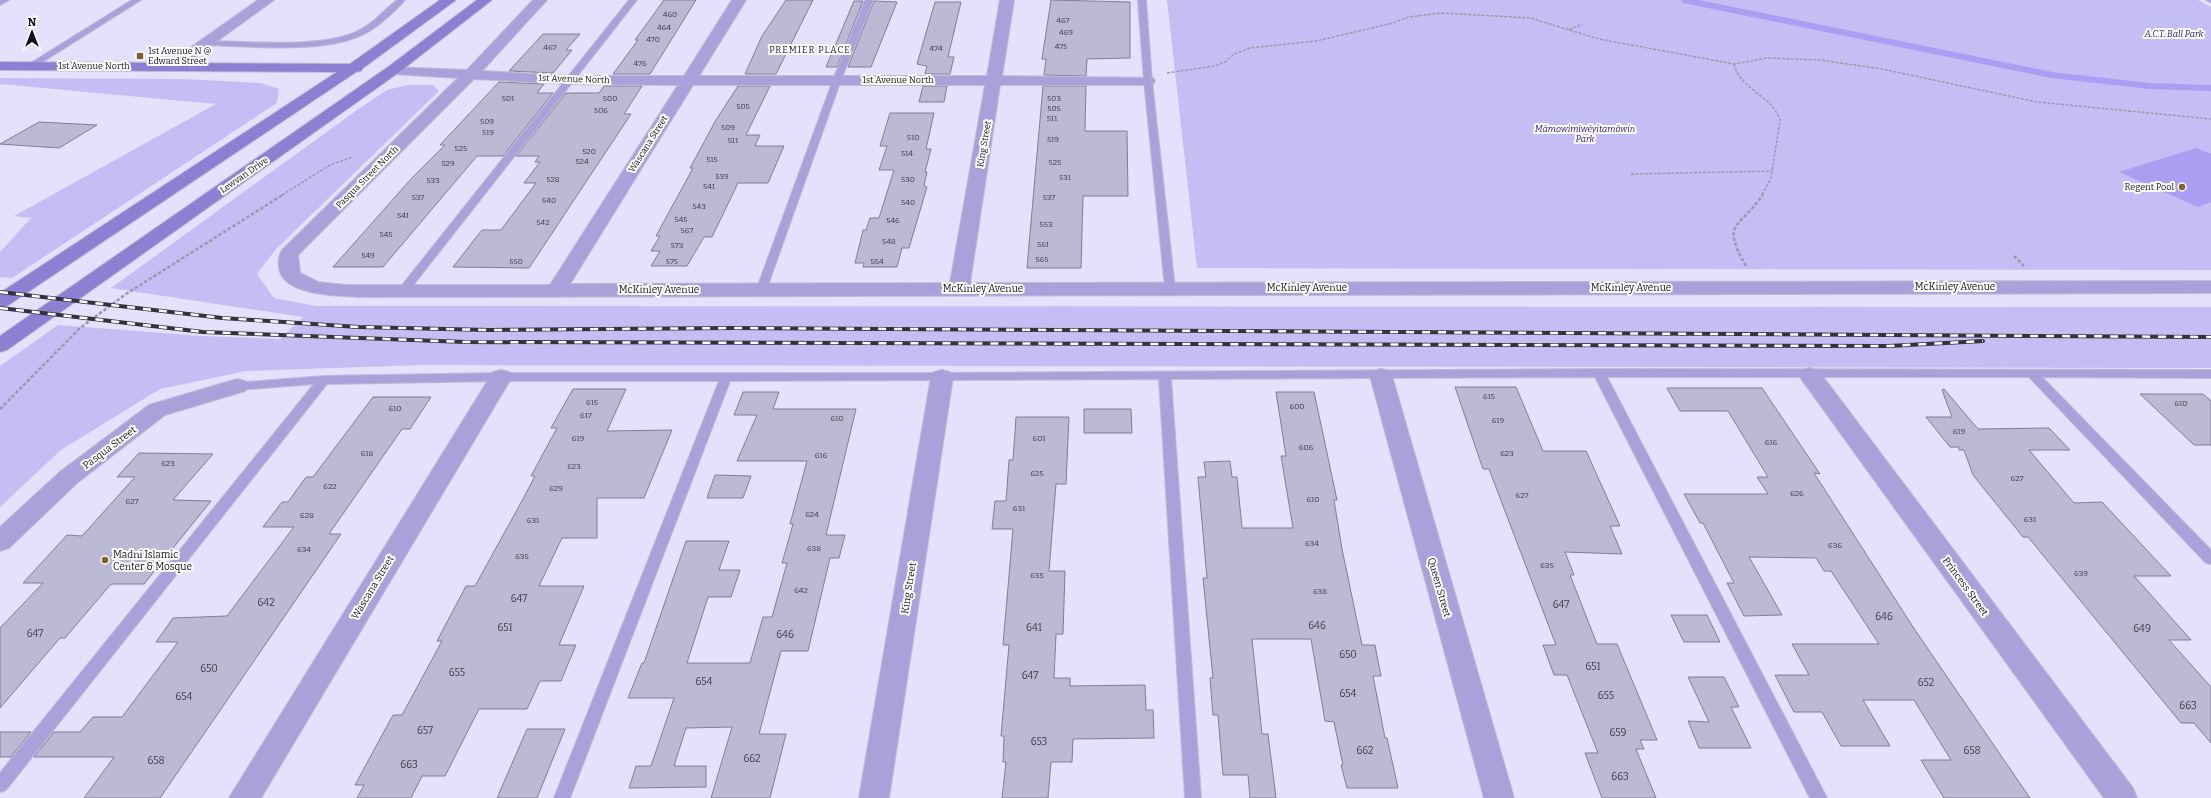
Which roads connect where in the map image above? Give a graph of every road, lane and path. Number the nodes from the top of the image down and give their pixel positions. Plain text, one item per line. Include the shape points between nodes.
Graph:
1 (137, 0) edge
2 (267, 0) edge
3 (401, 0) edge
4 (449, 0) edge
5 (485, 0) edge
6 (540, 0) edge
7 (633, 0) edge
8 (739, 0) edge
9 (870, 0) edge
10 (1007, 0) edge
11 (1142, 0) edge
12 (1582, 24) dead end
13 (1568, 30) junction
14 (205, 43) junction
15 (1734, 64) junction
16 (0, 66) edge
17 (30, 66) junction
18 (172, 67) junction
19 (353, 68) junction
20 (393, 70) junction
21 (471, 74) junction
22 (1148, 76) junction
23 (995, 79) junction
24 (571, 80) junction
25 (837, 80) junction
26 (688, 81) junction
27 (2211, 119) edge
28 (387, 156) junction
29 (1772, 171) junction
30 (1631, 174) dead end
31 (1762, 286) junction
32 (2211, 287) edge
33 (762, 288) junction
34 (960, 288) junction
35 (1170, 288) junction
36 (557, 289) junction
37 (403, 291) junction
38 (0, 302) edge
39 (0, 346) edge
40 (1599, 374) junction
41 (2211, 374) edge
42 (1165, 375) junction
43 (1810, 375) junction
44 (2033, 375) junction
45 (1381, 376) junction
46 (501, 377) junction
47 (726, 377) junction
48 (942, 377) junction
49 (324, 380) junction
50 (237, 386) joint
51 (0, 409) edge
52 (0, 542) edge
53 (2211, 559) edge
54 (0, 785) edge
55 (244, 798) edge
56 (562, 798) edge
57 (874, 798) edge
58 (1193, 798) edge
59 (1499, 798) edge
60 (1819, 798) edge
61 (2122, 798) edge

1 - 17 lane
2 - 14 street
3 - 14 lane via 361,32 343,40
4 - 19 main road
5 - 20 main road, Lewvan Drive
6 - 21 street, Pasqua Street North
7 - 24 lane
8 - 26 street, Wascana Street
9 - 25 lane
10 - 23 street, King Street
11 - 22 lane
12 - 13 path
13 - 15 path via 1599,39
13 - 22 path via 1544,21 1512,16 1432,13 1316,41 1250,48 1234,54 1216,66
14 - 18 street
15 - 27 path via 1773,58 1832,60 1883,68 1991,94 2045,103
15 - 29 path via 1736,73 1770,101 1780,113
16 - 17 main road, 1st Avenue North
17 - 18 main road, 1st Avenue North
18 - 19 main road, 1st Avenue North
19 - 20 main road, 1st Avenue North
19 - 38 main road
20 - 21 street, 1st Avenue North
20 - 39 main road, Lewvan Drive
21 - 24 street, 1st Avenue North
21 - 28 street, Pasqua Street North
22 - 23 street, 1st Avenue North
22 - 35 lane
23 - 25 street, 1st Avenue North
23 - 34 street, King Street
24 - 26 street, 1st Avenue North
24 - 37 lane
25 - 26 street, 1st Avenue North
25 - 33 lane
26 - 36 street, Wascana Street
28 - 37 street, Pasqua Street North via 289,254 288,266 292,277 303,284 335,290
28 - 51 path via 355,157 330,165 126,294 80,328
29 - 30 path
29 - 31 path via 1769,185 1734,226 1732,236 1742,260
31 - 32 street, McKinley Avenue
31 - 35 street, McKinley Avenue
33 - 34 street, McKinley Avenue
33 - 36 street, McKinley Avenue
34 - 35 street, McKinley Avenue
36 - 37 street, McKinley Avenue
40 - 43 lane
40 - 45 lane
40 - 60 lane
41 - 44 lane
42 - 45 lane
42 - 48 lane
42 - 58 lane
43 - 44 lane
43 - 61 street, Princess Street
44 - 53 lane
45 - 59 street, Queen Street
46 - 47 lane
46 - 49 lane
46 - 55 street, Wascana Street
47 - 48 lane
47 - 56 lane
48 - 57 street, King Street
49 - 50 lane
49 - 54 lane
50 - 52 street, Pasqua Street via 157,410 69,477

